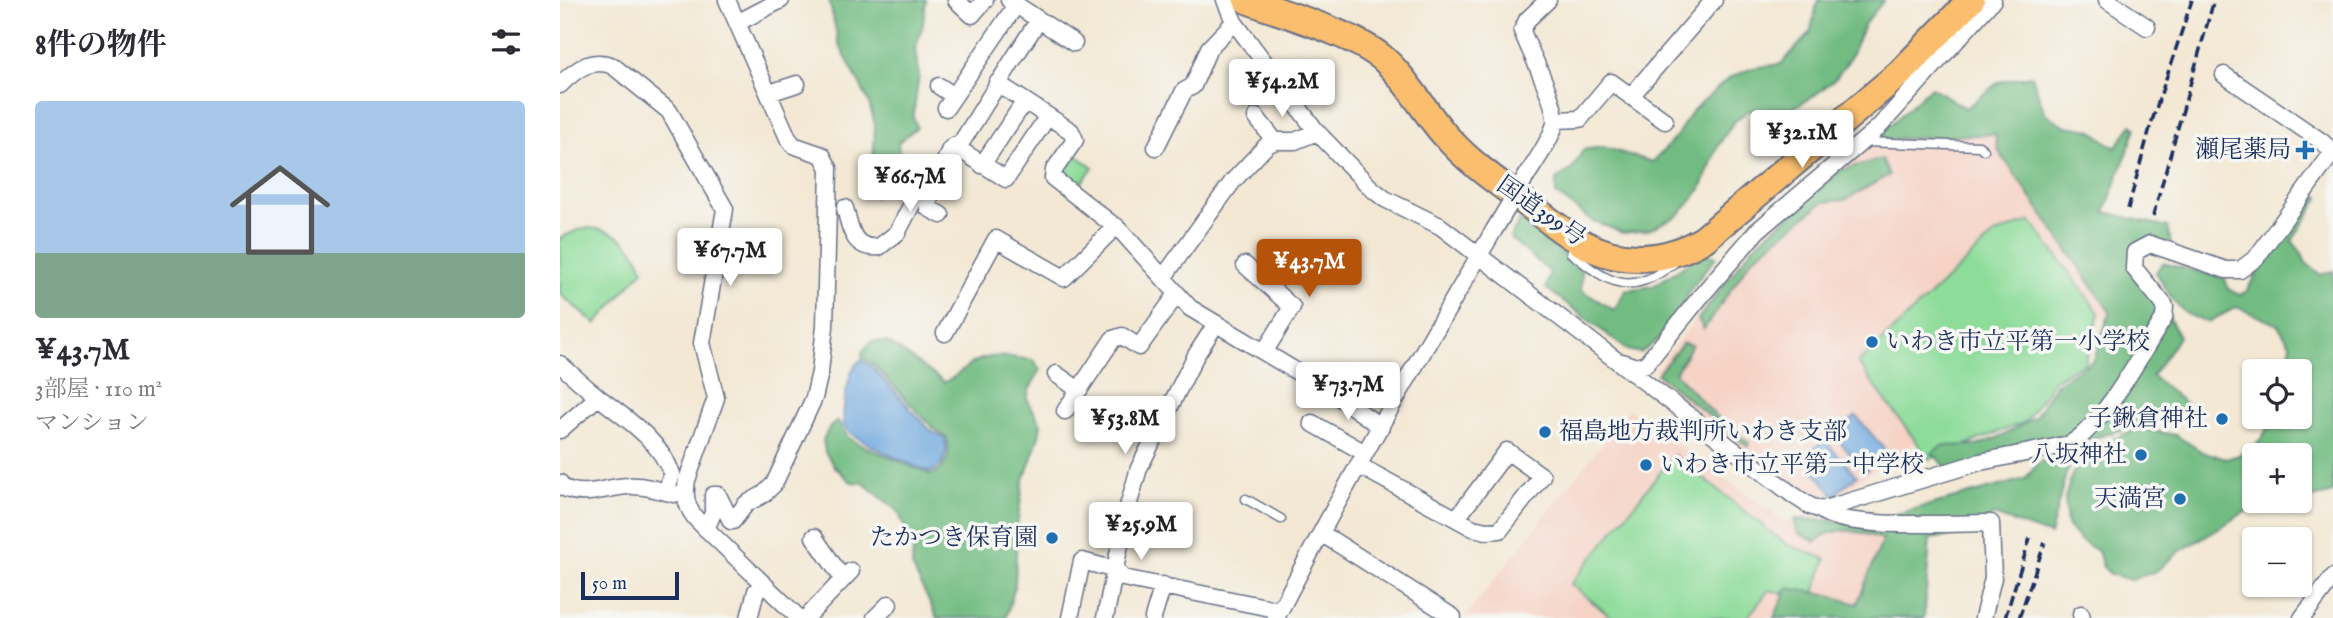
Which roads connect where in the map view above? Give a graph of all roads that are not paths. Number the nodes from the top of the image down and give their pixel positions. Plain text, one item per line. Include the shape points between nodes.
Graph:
1 (727, 0) edge
2 (781, 0) edge
3 (956, 0) edge
4 (985, 0) edge
5 (1225, 0) edge
6 (1714, 0) edge
7 (1971, 0) edge
8 (1993, 0) edge
9 (2107, 0) edge
10 (1019, 3) edge
11 (1537, 4) edge
12 (1241, 11) edge
13 (1039, 20) junction
14 (737, 23) junction
15 (2147, 27) dead end
16 (1074, 43) dead end
17 (2224, 75) dead end
18 (965, 78) junction
19 (797, 84) dead end
20 (560, 85) edge
21 (939, 86) dead end
22 (995, 89) junction
23 (769, 93) junction
24 (1631, 96) junction
25 (1024, 101) junction
26 (1048, 116) junction
27 (1256, 117) dead end
28 (1556, 120) junction
29 (1665, 121) dead end
30 (1317, 132) junction
31 (1275, 141) junction
32 (1863, 142) junction
33 (1156, 148) dead end
34 (957, 149) junction
35 (1984, 150) dead end
36 (2333, 152) edge
37 (982, 165) junction
38 (932, 186) junction
39 (845, 208) dead end
40 (941, 215) dead end
41 (1116, 226) junction
42 (1704, 239) junction
43 (1571, 253) dead end
44 (1479, 254) junction
45 (1245, 265) dead end
46 (1163, 278) junction
47 (1177, 294) junction
48 (1216, 324) junction
49 (945, 333) dead end
50 (1265, 351) junction
51 (1619, 362) junction
52 (560, 364) edge
53 (1056, 374) dead end
54 (1080, 390) junction
55 (598, 397) junction
56 (1065, 411) dead end
57 (1312, 423) dead end
58 (1381, 427) junction
59 (560, 430) edge
60 (1362, 459) junction
61 (560, 483) edge
62 (666, 492) junction
63 (1246, 499) dead end
64 (687, 504) junction
65 (1821, 510) junction
66 (1457, 518) junction
67 (1161, 519) dead end
68 (1281, 519) dead end
69 (1124, 527) junction
70 (706, 529) junction
71 (1321, 533) junction
72 (814, 537) dead end
73 (1116, 570) junction
74 (2333, 577) edge
75 (764, 584) junction
76 (1163, 585) junction
77 (889, 604) dead end
78 (1278, 614) edge
79 (748, 618) edge
80 (799, 618) edge
81 (806, 618) edge
82 (875, 618) edge
83 (1070, 618) edge
84 (1105, 618) edge
85 (1153, 618) edge
86 (1454, 618) edge
87 (1983, 618) edge
88 (2302, 618) edge

1 - 14 street
2 - 14 street
3 - 4 street via 972,15
5 - 12 street
6 - 24 street
7 - 42 highway, 国道399号 via 1900,74
8 - 32 street
9 - 15 street
10 - 13 street
10 - 18 street
11 - 28 street via 1522,31
12 - 30 street
12 - 33 street via 1209,48 1193,86 1184,91
12 - 42 highway, 国道399号 via 1363,44 1383,58 1471,163 1582,243 1609,254 1655,258 1687,250
13 - 16 street
13 - 22 street
14 - 23 street
17 - 36 street
18 - 21 street via 950,102
18 - 22 street
19 - 23 street
20 - 64 street via 588,64 603,61 613,66 668,111 724,209 702,343 716,398 687,480
22 - 25 street
22 - 34 street
23 - 70 street via 793,145 822,155 829,168 820,372 814,398 774,484 746,504 733,521 718,495 713,495 713,513
24 - 28 street via 1611,82 1580,119
24 - 29 street
25 - 26 street
25 - 37 street
26 - 37 street via 1006,179
26 - 41 street via 1075,136 1053,178
27 - 31 street
28 - 44 street, bridge
30 - 31 street via 1295,141
30 - 44 street via 1385,199 1440,226
31 - 46 street via 1233,181
32 - 35 lane via 1979,146
32 - 51 street via 1757,231 1646,364 1636,367
34 - 37 street
34 - 38 street via 950,149
36 - 65 street via 2250,265 2226,270 2150,244 2135,253 2134,268 2161,299 2164,318 2101,416 2082,437 2070,444 1980,462
38 - 39 street via 913,202 892,239 875,248 864,246 851,234
38 - 40 street via 928,208
41 - 46 street
41 - 49 street via 1064,278 996,239
42 - 43 lane via 1640,284 1620,284 1604,277
44 - 51 street
44 - 58 street
45 - 50 street via 1292,307
46 - 47 street
47 - 48 street via 1190,309
47 - 54 street via 1139,347 1122,336 1113,339
48 - 50 street
48 - 69 street via 1139,468
50 - 58 street
51 - 65 street via 1793,495
52 - 55 street
53 - 54 street
54 - 56 street
55 - 59 street
55 - 62 street via 619,411 663,456 672,474
57 - 60 street
58 - 60 street
60 - 66 street
60 - 71 street
61 - 62 street via 580,494 631,486
62 - 64 street
63 - 68 lane
64 - 70 street
65 - 87 street via 1859,523 1991,523 1993,578
66 - 66 street via 1473,528 1500,530 1542,476 1507,452
67 - 69 street
69 - 73 street
70 - 75 street
71 - 78 street
71 - 86 street
72 - 81 street via 847,575
73 - 76 street via 1123,578
73 - 83 street via 1082,561
73 - 84 street
74 - 88 street
75 - 79 street via 756,591
75 - 80 street
76 - 78 street
76 - 85 street
77 - 82 street

